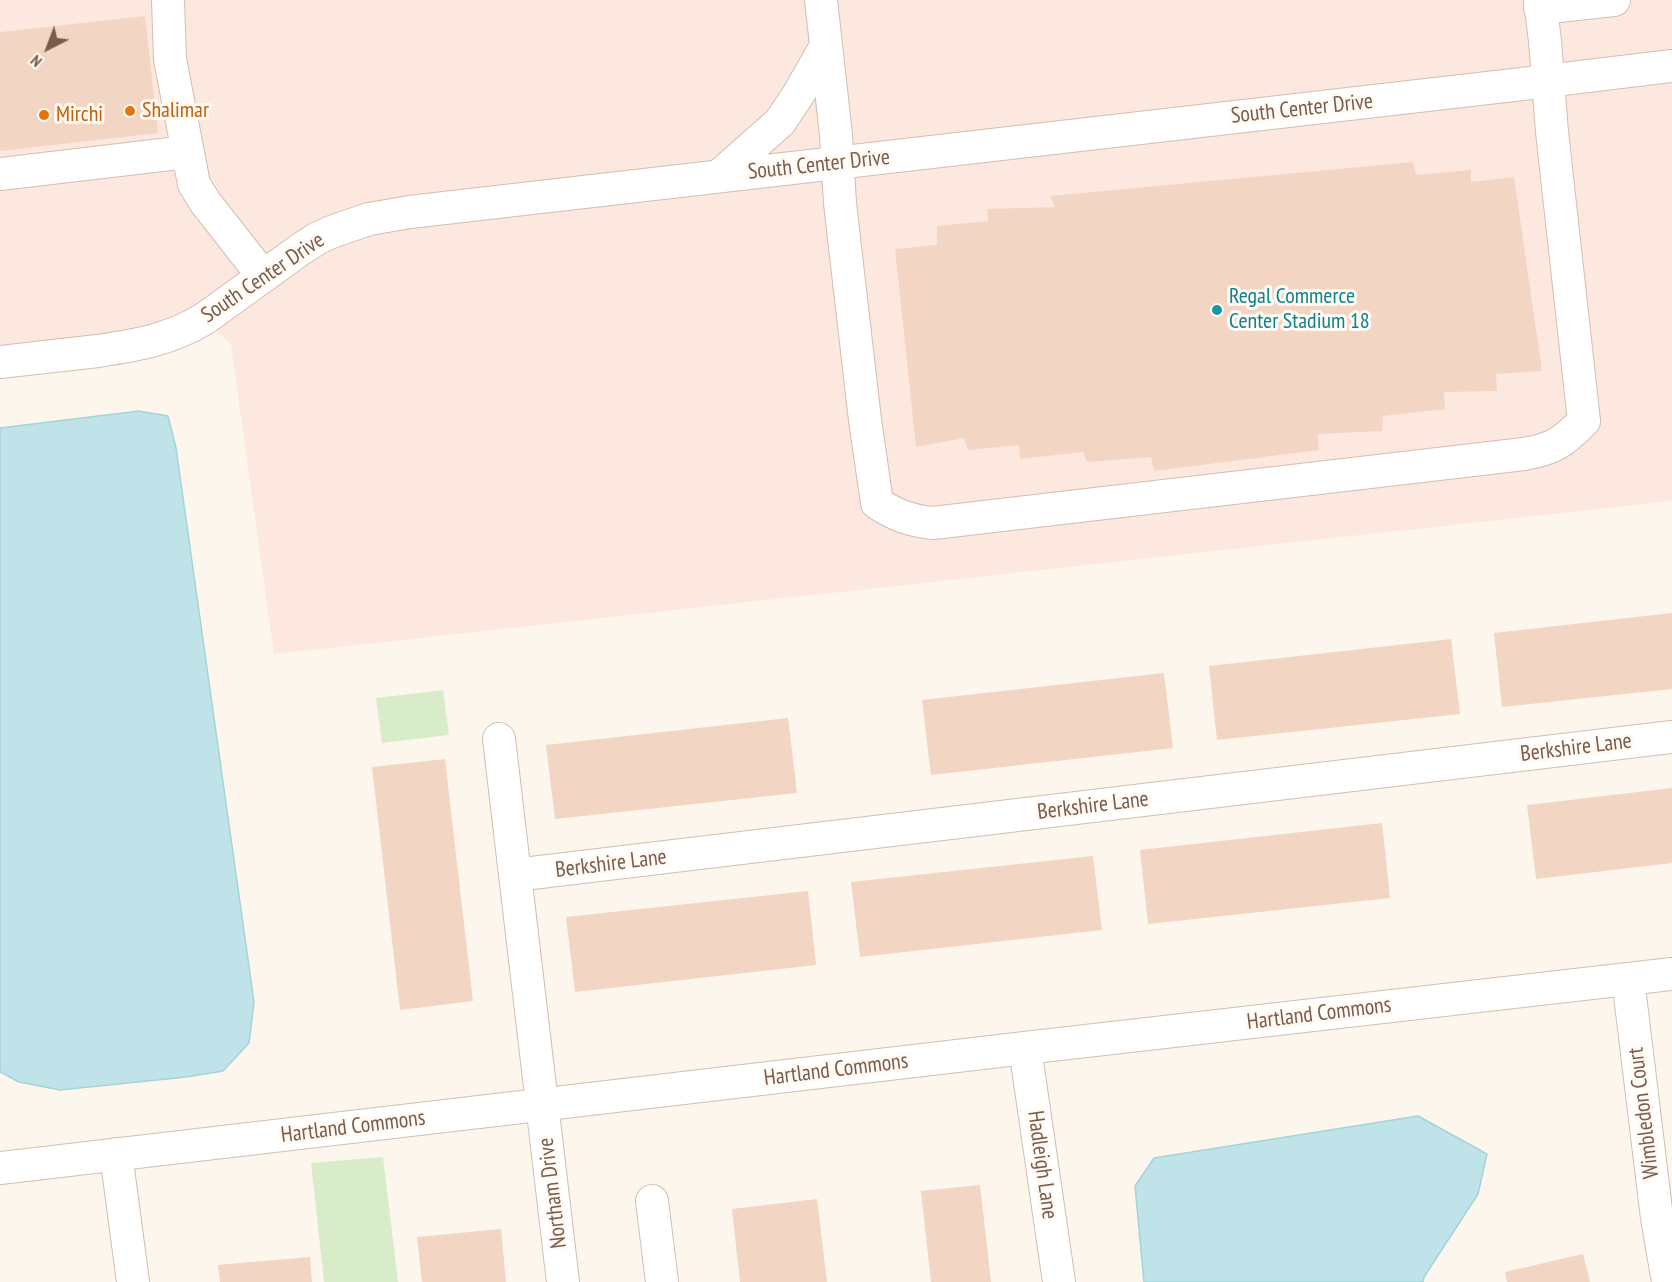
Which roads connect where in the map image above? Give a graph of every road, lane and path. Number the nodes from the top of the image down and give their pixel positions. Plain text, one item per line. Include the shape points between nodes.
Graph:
1 (155, 0) edge
2 (168, 0) edge
3 (821, 0) edge
4 (1614, 0) edge
5 (1540, 4) edge
6 (826, 46) junction
7 (170, 59) junction
8 (1672, 66) edge
9 (1548, 80) junction
10 (187, 152) junction
11 (838, 163) junction
12 (0, 174) edge
13 (719, 176) junction
14 (263, 276) junction
15 (0, 362) edge
16 (1672, 737) edge
17 (499, 739) dead end
18 (515, 875) junction
19 (1672, 974) edge
20 (1628, 979) junction
21 (1025, 1048) junction
22 (542, 1105) junction
23 (116, 1154) junction
24 (0, 1168) edge
25 (652, 1201) dead end
26 (133, 1282) edge
27 (563, 1282) edge
28 (662, 1282) edge
29 (1059, 1282) edge
30 (1668, 1282) edge

1 - 7 street via 160,44
2 - 7 street
3 - 6 street
4 - 5 street
5 - 9 street
6 - 11 street
6 - 13 street via 780,122
7 - 10 street
8 - 9 street, South Center Drive
9 - 11 street, South Center Drive
9 - 11 street via 1584,421 1552,447 1524,454 933,523 902,517 877,502
10 - 12 street
10 - 14 street via 195,184 205,202
11 - 13 street, South Center Drive
13 - 14 street, South Center Drive via 369,219 318,238
14 - 15 street, South Center Drive via 196,324 154,342
16 - 18 street, Berkshire Lane
17 - 18 street, Northam Drive
18 - 22 street, Northam Drive
19 - 20 street, Hartland Commons
20 - 21 street, Hartland Commons
20 - 30 street, Wimbledon Court
21 - 22 street, Hartland Commons
21 - 29 street, Hadleigh Lane
22 - 23 street, Hartland Commons
22 - 27 street, Northam Drive
23 - 24 street, Hartland Commons
23 - 26 street
25 - 28 street

